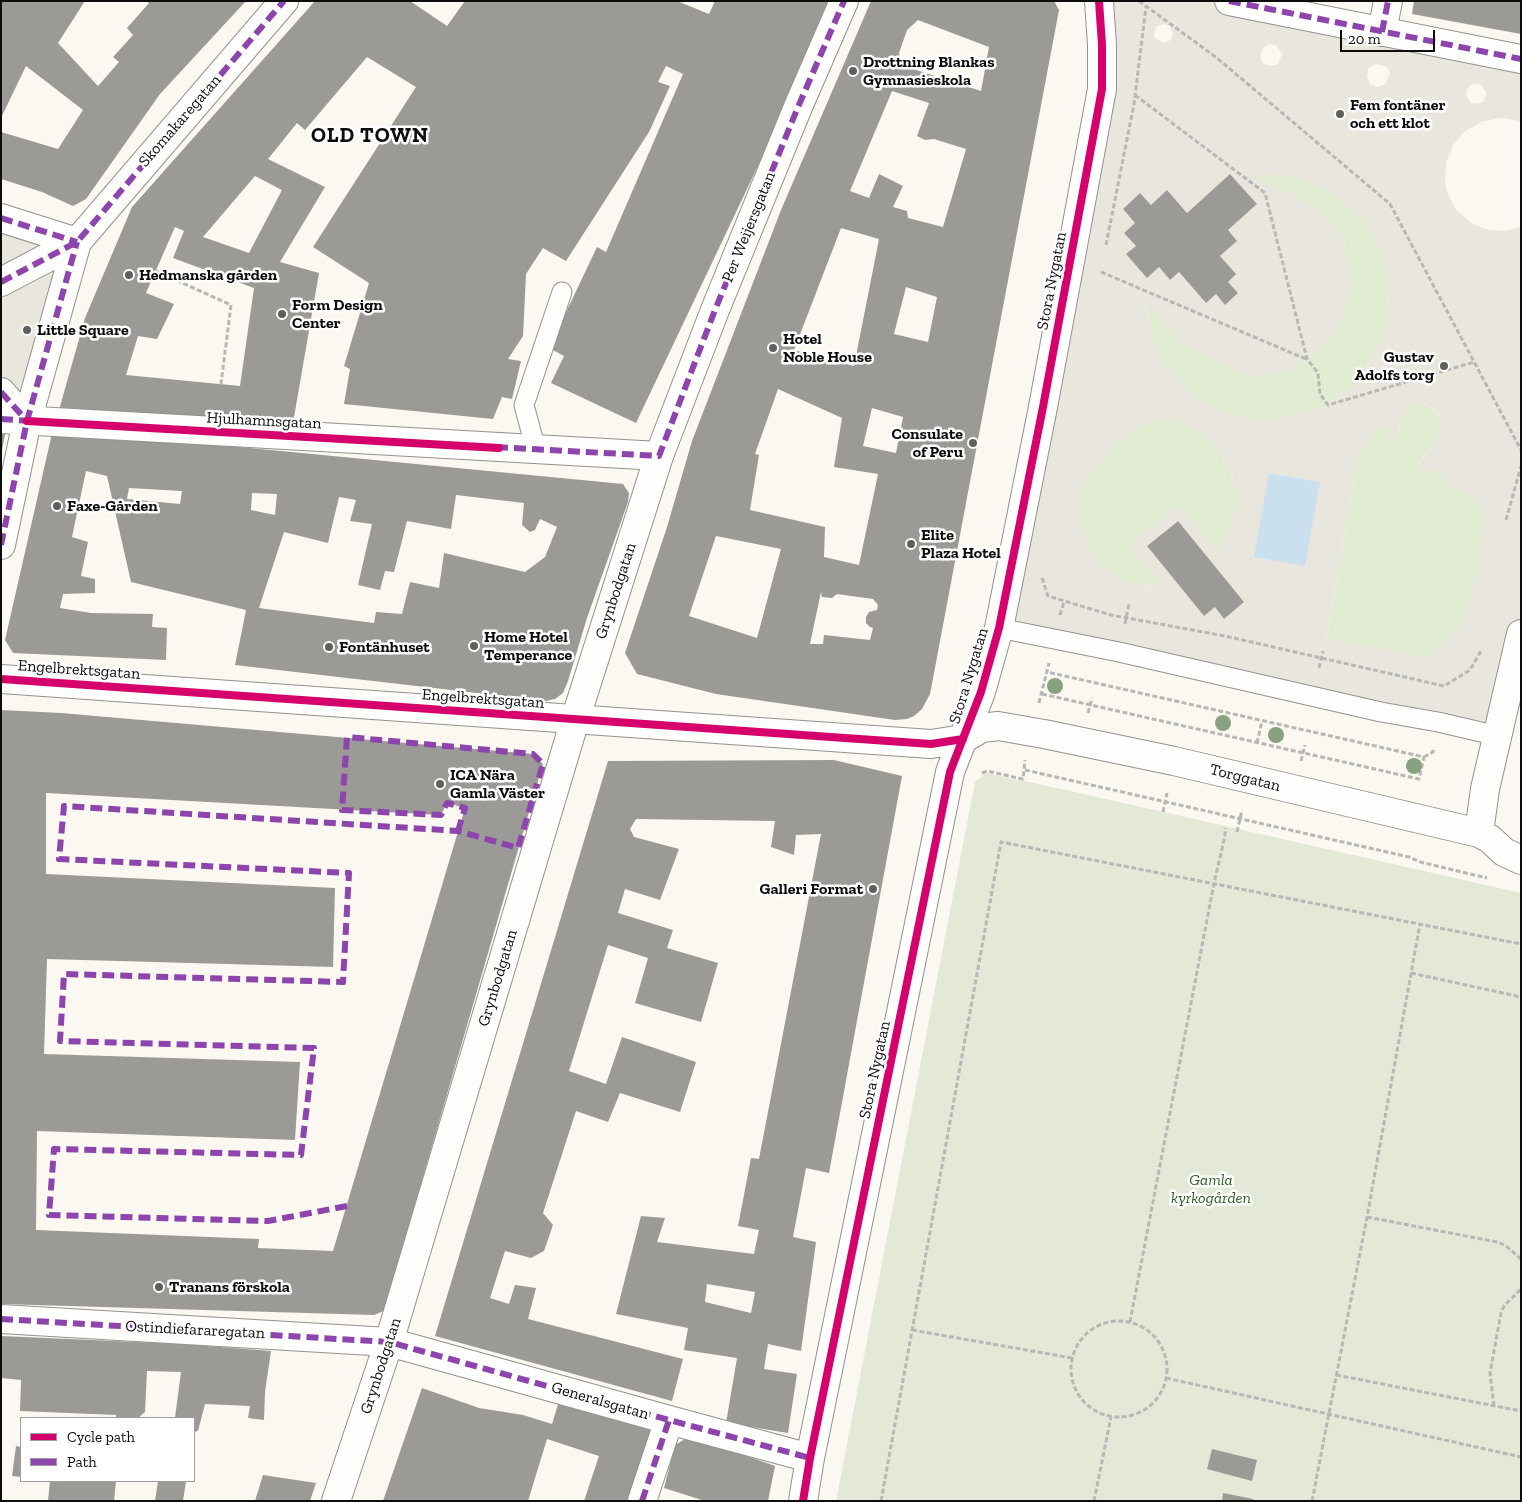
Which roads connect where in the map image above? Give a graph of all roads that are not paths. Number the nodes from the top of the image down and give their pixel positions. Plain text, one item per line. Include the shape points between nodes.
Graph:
1 (284, 1) edge
2 (844, 1) edge
3 (1099, 1) edge
4 (1229, 1) edge
5 (1388, 1) edge
6 (1382, 32) junction
7 (1521, 60) edge
8 (1, 218) edge
9 (77, 242) junction
10 (1, 282) edge
11 (562, 292) dead end
12 (1, 392) edge
13 (14, 420) edge
14 (536, 450) junction
15 (659, 456) junction
16 (1, 545) edge
17 (999, 628) junction
18 (1521, 634) edge
19 (1, 679) edge
20 (575, 720) junction
21 (1498, 736) junction
22 (963, 740) junction
23 (1478, 833) junction
24 (1521, 860) edge
25 (1, 1319) edge
26 (389, 1342) junction
27 (669, 1420) junction
28 (810, 1458) junction
29 (336, 1501) edge
30 (642, 1501) edge
31 (803, 1501) edge

1 - 9 street, Skomakaregatan
2 - 15 street, Per Weijersgatan via 723,291
3 - 17 street, Stora Nygatan via 1102,89
4 - 6 street
5 - 6 street
6 - 7 street
8 - 9 street
9 - 10 street
9 - 13 street
11 - 14 lane via 518,402
12 - 13 street
13 - 14 street, Hjulhamnsgatan
13 - 16 street
14 - 15 street, Hjulhamnsgatan
15 - 20 street, Grynbodgatan
17 - 21 lane
17 - 22 street, Stora Nygatan
18 - 21 street
19 - 20 street, Engelbrektsgatan
20 - 22 street, Engelbrektsgatan via 930,744
20 - 26 street, Grynbodgatan
21 - 23 street
22 - 23 street, Torggatan via 982,728 998,726 1044,734 1174,761
22 - 28 street, Stora Nygatan via 950,772
23 - 24 street, Torggatan
25 - 26 street, Ostindiefararegatan
26 - 27 street, Generalsgatan
26 - 29 street, Grynbodgatan
27 - 28 street, Generalsgatan
27 - 30 street
28 - 31 street, Stora Nygatan

